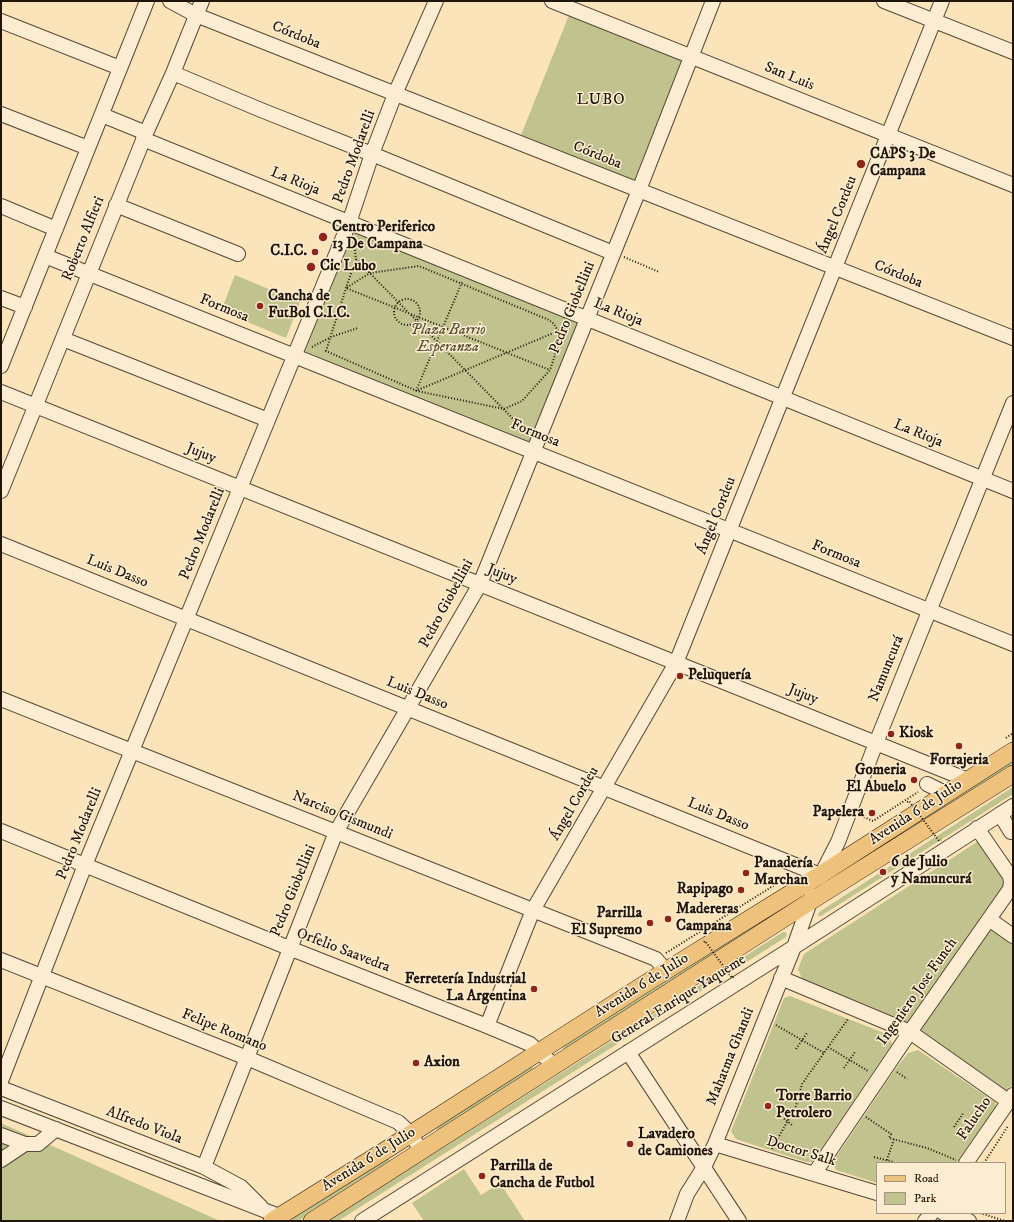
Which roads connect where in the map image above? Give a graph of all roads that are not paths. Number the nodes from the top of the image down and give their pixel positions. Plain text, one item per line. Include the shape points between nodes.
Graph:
1 (147, 1) edge
2 (170, 1) edge
3 (202, 1) edge
4 (436, 1) edge
5 (552, 1) edge
6 (713, 1) edge
7 (884, 1) edge
8 (942, 1) edge
9 (196, 16) junction
10 (1, 21) edge
11 (934, 21) junction
12 (1013, 52) edge
13 (691, 56) junction
14 (120, 68) junction
15 (173, 73) junction
16 (395, 94) junction
17 (1, 114) edge
18 (102, 115) junction
19 (888, 135) junction
20 (144, 136) junction
21 (88, 148) junction
22 (372, 154) junction
23 (1013, 185) edge
24 (639, 190) junction
25 (1, 206) edge
26 (116, 206) junction
27 (349, 223) junction
28 (56, 229) junction
29 (614, 253) junction
30 (238, 254) dead end
31 (45, 256) junction
32 (835, 268) junction
33 (89, 273) junction
34 (1, 298) edge
35 (24, 307) junction
36 (587, 319) junction
37 (1013, 338) edge
38 (63, 339) junction
39 (295, 356) junction
40 (1, 366) edge
41 (1, 392) edge
42 (782, 398) junction
43 (1013, 403) edge
44 (36, 406) junction
45 (268, 420) junction
46 (534, 452) junction
47 (983, 478) junction
48 (240, 488) junction
49 (1, 491) edge
50 (1013, 491) edge
51 (729, 530) junction
52 (1, 544) edge
53 (480, 584) junction
54 (929, 610) junction
55 (187, 619) junction
56 (1013, 644) edge
57 (676, 663) junction
58 (1, 700) edge
59 (408, 708) junction
60 (876, 743) junction
61 (1013, 751) edge
62 (133, 752) junction
63 (1013, 774) edge
64 (968, 780) junction
65 (929, 785) road end
66 (604, 787) junction
67 (947, 794) junction
68 (1009, 816) edge
69 (977, 828) junction
70 (1, 831) edge
71 (336, 832) junction
72 (85, 865) junction
73 (820, 875) junction
74 (1012, 882) edge
75 (811, 901) junction
76 (533, 910) junction
77 (989, 919) junction
78 (1013, 936) edge
79 (794, 947) junction
80 (289, 948) junction
81 (1, 960) edge
82 (661, 965) junction
83 (42, 977) junction
84 (781, 978) junction
85 (487, 1026) junction
86 (910, 1032) junction
87 (539, 1052) junction
88 (628, 1052) junction
89 (247, 1058) junction
90 (555, 1066) junction
91 (1, 1081) edge
92 (1, 1088) edge
93 (1011, 1098) edge
94 (1, 1108) edge
95 (56, 1129) junction
96 (411, 1134) junction
97 (1, 1135) edge
98 (25, 1144) junction
99 (715, 1144) junction
100 (421, 1151) junction
101 (1, 1160) edge
102 (967, 1162) edge
103 (204, 1167) junction
104 (704, 1167) junction
105 (814, 1174) junction
106 (876, 1193) edge
107 (946, 1214) edge
108 (275, 1217) edge
109 (312, 1221) edge
110 (362, 1221) edge
111 (677, 1221) edge
112 (739, 1221) edge
113 (969, 1221) edge

1 - 14 street
2 - 9 street, Córdoba
3 - 9 street, Roberto Alfieri
4 - 16 street, Pedro Modarelli
5 - 13 street, San Luis
6 - 13 street, Pedro Giobellini
7 - 11 street
8 - 11 street, Ángel Cordeu
9 - 15 street, Roberto Alfieri
9 - 16 street, Córdoba
10 - 14 street
11 - 12 street
11 - 19 street, Ángel Cordeu
13 - 19 street, San Luis
13 - 24 street, Pedro Giobellini
14 - 18 street
15 - 20 street, Roberto Alfieri
15 - 22 street
16 - 22 street, Pedro Modarelli
16 - 24 street, Córdoba
17 - 21 street
18 - 20 street, La Rioja
18 - 21 street
19 - 23 street, San Luis
19 - 32 street, Ángel Cordeu
20 - 26 street, Roberto Alfieri
20 - 27 street, La Rioja
21 - 28 street
22 - 27 street, Pedro Modarelli
22 - 29 street
24 - 29 street, Pedro Giobellini
24 - 32 street, Córdoba
25 - 28 street
26 - 30 street
26 - 33 street, Roberto Alfieri
27 - 36 street, La Rioja
27 - 39 street, Pedro Modarelli
28 - 31 street
29 - 36 street, Pedro Giobellini
31 - 33 street, Formosa
31 - 35 street
32 - 37 street, Córdoba
32 - 42 street, Ángel Cordeu
33 - 38 street, Roberto Alfieri
33 - 39 street, Formosa
34 - 35 street
35 - 40 street
36 - 42 street, La Rioja
36 - 46 street, Pedro Giobellini
38 - 44 street, Roberto Alfieri
38 - 45 street
39 - 45 street, Pedro Modarelli
39 - 46 street, Formosa via 414,397
41 - 44 street, Jujuy
42 - 47 street, La Rioja
42 - 51 street, Ángel Cordeu
43 - 47 street, Namuncurá
44 - 48 street, Jujuy
44 - 49 street, Roberto Alfieri
45 - 48 street, Pedro Modarelli
46 - 51 street, Formosa
46 - 53 street, Pedro Giobellini
47 - 50 street, La Rioja
47 - 54 street, Namuncurá
48 - 53 street, Jujuy
48 - 55 street, Pedro Modarelli
51 - 54 street, Formosa
51 - 57 street, Ángel Cordeu
52 - 55 street, Luis Dasso
53 - 57 street, Jujuy
53 - 59 street, Pedro Giobellini
54 - 56 street, Formosa
54 - 60 street, Namuncurá
55 - 59 street, Luis Dasso
55 - 62 street, Pedro Modarelli
57 - 60 street, Jujuy
57 - 66 street, Ángel Cordeu
58 - 62 street, Narciso Gismundi
59 - 66 street, Luis Dasso
59 - 71 street, Pedro Giobellini
60 - 64 street, Jujuy
60 - 73 street, Namuncurá via 834,833
61 - 64 main road, Avenida 6 de Julio
62 - 71 street, Narciso Gismundi
62 - 72 street, Pedro Modarelli
63 - 75 main road, Avenida 6 de Julio
64 - 67 main road, Avenida 6 de Julio
65 - 67 street
66 - 73 street, Luis Dasso via 750,840
66 - 76 street, Ángel Cordeu
67 - 73 main road, Avenida 6 de Julio
68 - 69 street, General Enrique Yaqueme
69 - 74 street, Ingeniero Jose Funch
69 - 79 street, General Enrique Yaqueme
70 - 72 street, Orfelio Saavedra
71 - 76 street, Narciso Gismundi
71 - 80 street, Pedro Giobellini
72 - 80 street, Orfelio Saavedra
72 - 83 street, Pedro Modarelli
73 - 75 street, Namuncurá
73 - 82 main road, Avenida 6 de Julio
74 - 77 street, Ingeniero Jose Funch
75 - 79 street, Namuncurá
75 - 90 main road, Avenida 6 de Julio
76 - 82 street, Narciso Gismundi
76 - 85 street, Ángel Cordeu
77 - 78 street
77 - 86 street, Ingeniero Jose Funch
79 - 84 street, Mahatma Ghandi
79 - 88 street, General Enrique Yaqueme
80 - 85 street, Orfelio Saavedra
80 - 89 street, Pedro Giobellini
81 - 83 street, Felipe Romano
82 - 87 main road, Avenida 6 de Julio
83 - 89 street, Felipe Romano
83 - 91 street, Pedro Modarelli
84 - 86 street
84 - 99 street, Mahatma Ghandi
85 - 87 street, Orfelio Saavedra via 530,1044
86 - 93 street
86 - 105 street, Ingeniero Jose Funch
87 - 90 street, Orfelio Saavedra
87 - 96 main road, Avenida 6 de Julio
88 - 104 street
88 - 110 street, General Enrique Yaqueme
89 - 96 street, Felipe Romano via 398,1122
89 - 103 street, Pedro Giobellini
90 - 100 main road, Avenida 6 de Julio
92 - 103 street, Alfredo Viola
93 - 102 street, Falucho
94 - 95 street
95 - 98 street via 38,1144
95 - 108 street
96 - 100 street, Felipe Romano
96 - 108 main road, Avenida 6 de Julio
97 - 98 street
98 - 101 street
99 - 104 street, Mahatma Ghandi
99 - 105 street, Doctor Salk
100 - 109 main road, Avenida 6 de Julio
103 - 108 street, Alfredo Viola via 241,1187
104 - 111 street, Mahatma Ghandi via 687,1194
104 - 112 street
105 - 106 street, Doctor Salk
107 - 113 street

